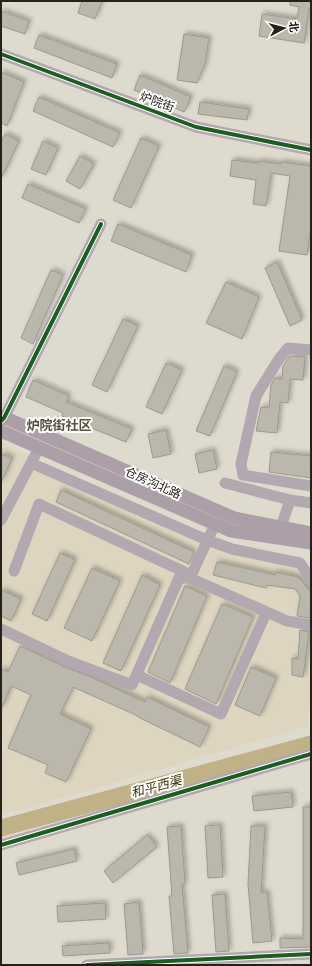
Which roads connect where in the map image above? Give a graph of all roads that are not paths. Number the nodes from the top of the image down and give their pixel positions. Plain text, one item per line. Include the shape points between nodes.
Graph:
1 (1, 54) edge
2 (311, 150) edge
3 (101, 224) dead end
4 (311, 350) edge
5 (2, 418) edge
6 (1, 431) edge
7 (39, 448) junction
8 (31, 463) junction
9 (225, 484) dead end
10 (311, 486) edge
11 (290, 500) junction
12 (311, 503) edge
13 (1, 520) edge
14 (215, 524) junction
15 (282, 527) junction
16 (311, 533) edge
17 (207, 540) junction
18 (311, 543) edge
19 (14, 570) dead end
20 (191, 577) junction
21 (311, 579) edge
22 (266, 613) junction
23 (311, 625) edge
24 (1, 629) edge
25 (137, 675) junction
26 (311, 754) edge
27 (1, 845) edge
28 (311, 954) edge
29 (203, 962) edge
30 (87, 965) edge

1 - 2 street, 炉院街 via 196,127
3 - 5 street
4 - 10 street via 288,348 278,359 256,396 241,464 243,475
5 - 15 main road, 仓房沟北路 via 234,518
6 - 7 main road, 仓房沟北路
7 - 8 street
7 - 14 main road, 仓房沟北路
8 - 13 street
8 - 17 street
9 - 11 street
11 - 12 street
11 - 15 street
14 - 17 street
14 - 18 main road, 仓房沟北路 via 231,531
15 - 16 main road, 仓房沟北路
17 - 20 street
17 - 21 street via 232,549 300,563
19 - 20 street via 39,504
20 - 22 street
20 - 25 street via 179,578
22 - 23 street via 287,621
22 - 25 street via 221,714
24 - 25 street via 68,661 132,685
26 - 27 street
28 - 29 street
29 - 30 street

